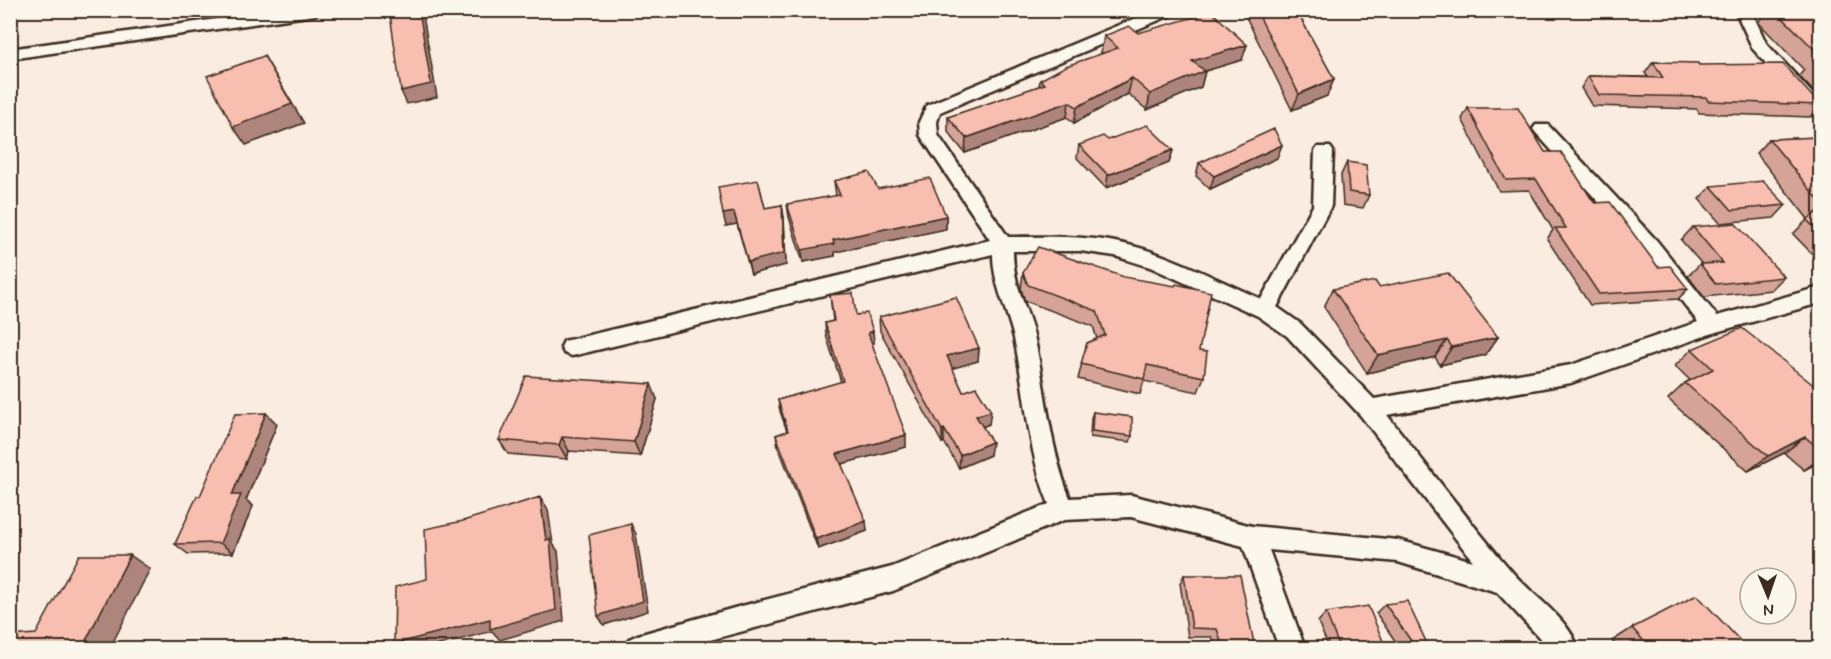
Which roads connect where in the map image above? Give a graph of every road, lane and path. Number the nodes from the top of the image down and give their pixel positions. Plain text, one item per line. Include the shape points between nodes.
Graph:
1 (315, 10) edge
2 (1170, 10) edge
3 (1743, 10) edge
4 (10, 54) edge
5 (1821, 112) edge
6 (1542, 129) dead end
7 (1324, 151) dead end
8 (1003, 244) junction
9 (1821, 295) edge
10 (1265, 310) junction
11 (1713, 325) junction
12 (572, 347) dead end
13 (1369, 409) junction
14 (1064, 509) junction
15 (1252, 537) junction
16 (1505, 582) junction
17 (638, 648) edge
18 (1292, 648) edge
19 (1565, 648) edge

1 - 4 street
2 - 8 street via 933,110 928,122 929,135
3 - 5 street via 1759,45
6 - 11 street via 1650,246
7 - 10 street via 1322,206
8 - 10 street via 1080,244 1116,249 1157,262
8 - 12 street
8 - 14 street via 1003,273 1024,337 1049,476
9 - 11 street
10 - 13 street via 1294,330
11 - 13 street via 1571,374
13 - 16 street
14 - 15 street via 1131,506
14 - 17 street via 894,579
15 - 16 street via 1398,551
15 - 18 street
16 - 19 street

